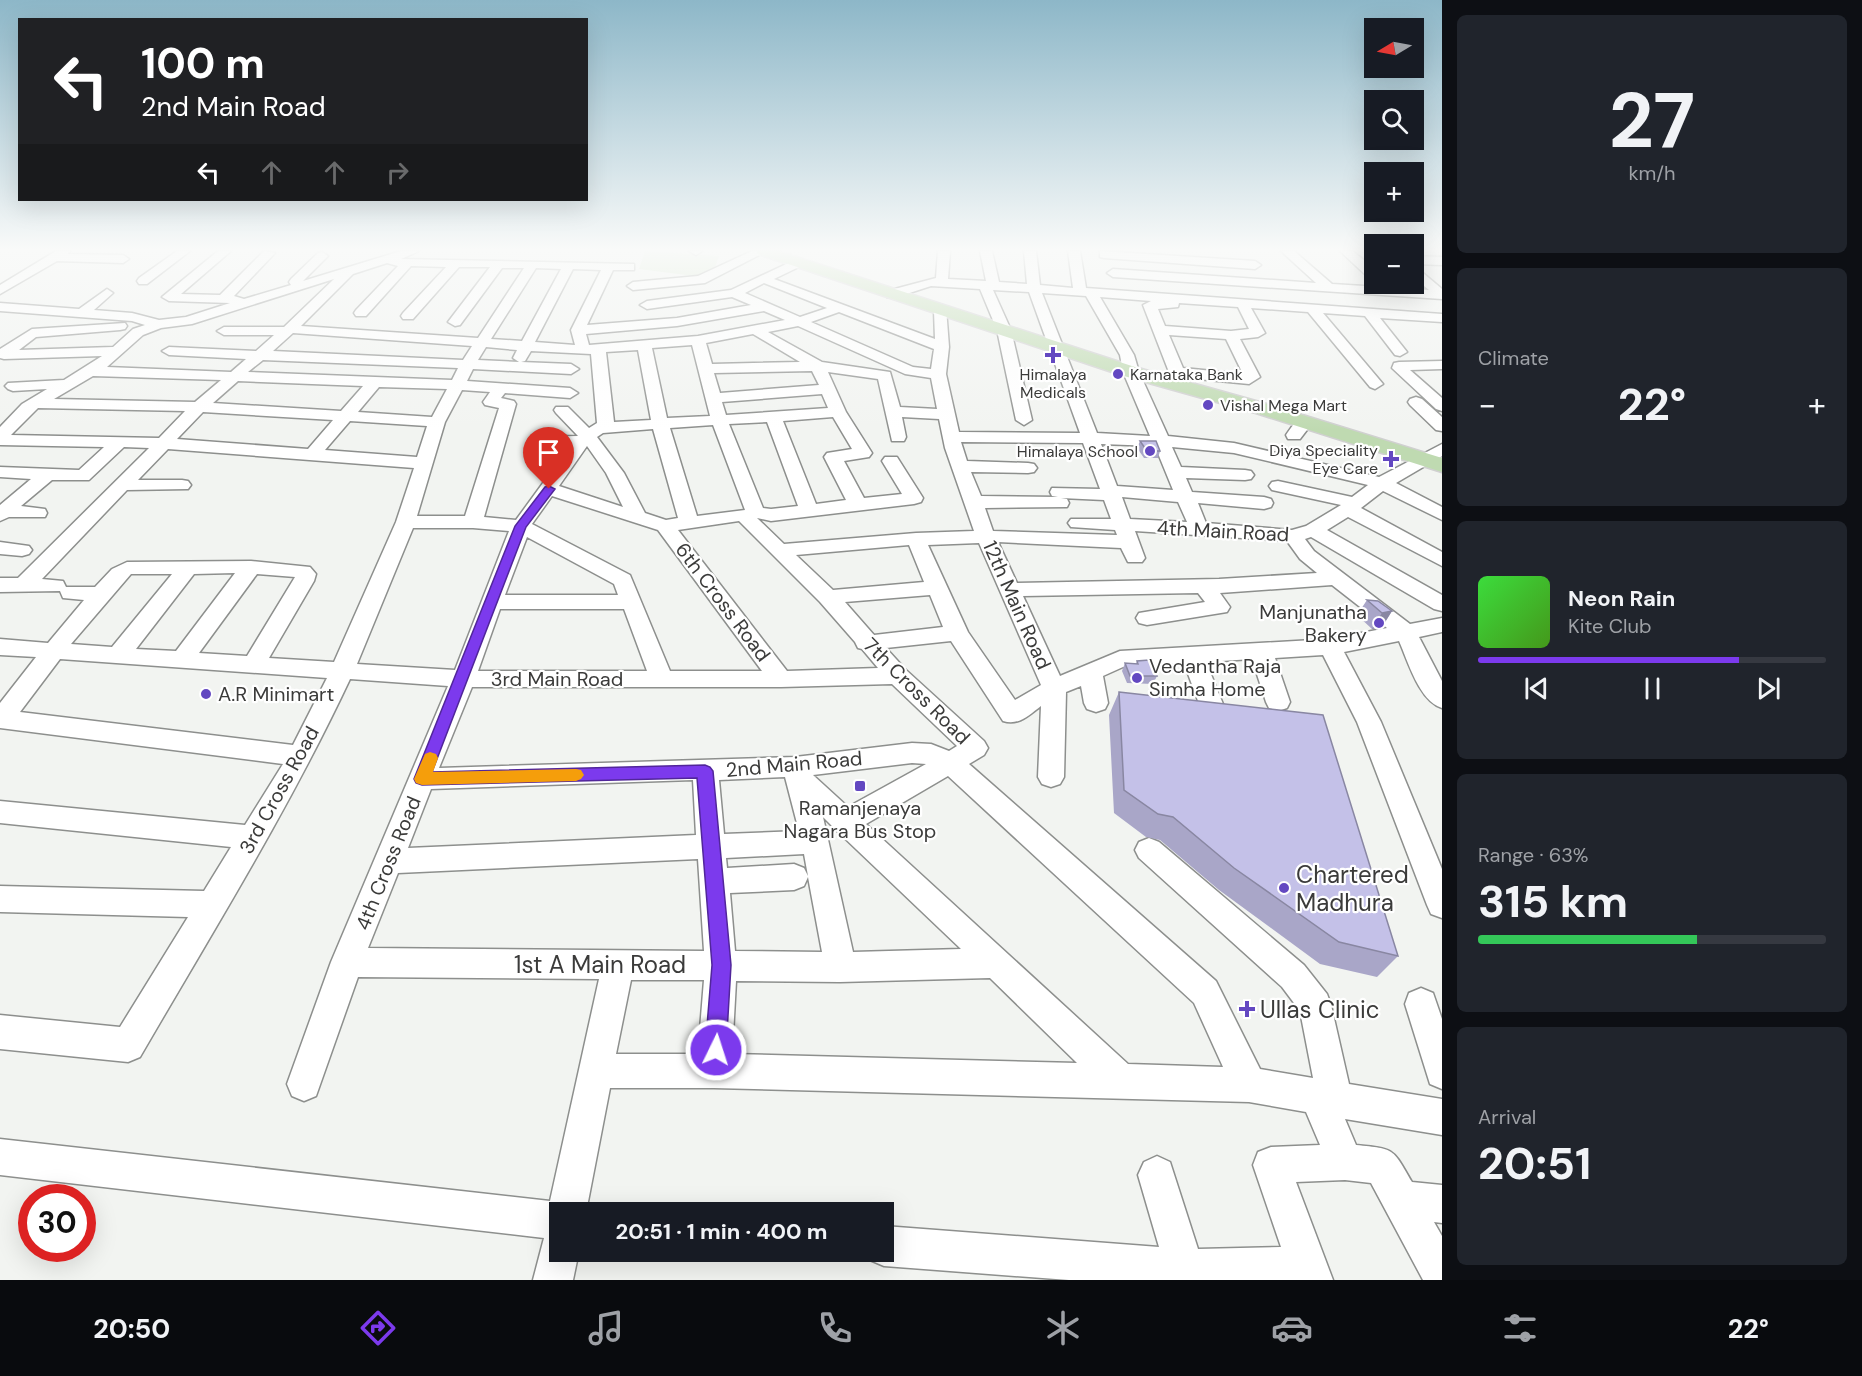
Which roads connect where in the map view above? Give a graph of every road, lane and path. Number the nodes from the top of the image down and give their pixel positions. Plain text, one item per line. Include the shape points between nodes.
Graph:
1 (1312, 310) edge
2 (47, 311) edge
3 (50, 311) junction
4 (85, 311) edge
5 (220, 311) edge
6 (259, 311) edge
7 (310, 311) edge
8 (364, 311) edge
9 (413, 311) edge
10 (463, 311) edge
11 (502, 311) edge
12 (545, 311) edge
13 (587, 311) edge
14 (743, 311) edge
15 (773, 311) edge
16 (831, 311) edge
17 (846, 311) edge
18 (941, 311) joint
19 (998, 311) edge
20 (1043, 311) edge
21 (1097, 311) edge
22 (1152, 311) edge
23 (1247, 311) edge
24 (1323, 311) edge
25 (1412, 311) edge
26 (82, 313) junction
27 (361, 314) dead end
28 (1370, 314) junction
29 (408, 316) dead end
30 (1417, 316) junction
31 (1442, 318) edge
32 (248, 321) dead end
33 (455, 322) dead end
34 (799, 322) junction
35 (155, 325) junction
36 (115, 326) junction
37 (1158, 328) junction
38 (289, 330) junction
39 (578, 330) junction
40 (1004, 330) junction
41 (224, 331) dead end
42 (757, 331) junction
43 (38, 333) junction
44 (1235, 334) junction
45 (1442, 335) edge
46 (698, 340) junction
47 (481, 344) junction
48 (644, 345) junction
49 (526, 347) junction
50 (942, 347) junction
51 (590, 349) junction
52 (1059, 349) junction
53 (117, 351) junction
54 (169, 351) dead end
55 (54, 352) junction
56 (88, 352) junction
57 (1400, 352) dead end
58 (260, 354) junction
59 (2, 355) edge
60 (468, 364) junction
61 (1442, 365) edge
62 (514, 366) junction
63 (818, 366) junction
64 (571, 369) dead end
65 (706, 369) junction
66 (92, 371) junction
67 (1131, 372) junction
68 (938, 374) junction
69 (234, 375) junction
70 (1219, 380) dead end
71 (113, 382) dead end
72 (375, 382) junction
73 (1184, 382) junction
74 (67, 384) junction
75 (1375, 384) dead end
76 (457, 385) junction
77 (157, 388) dead end
78 (500, 389) junction
79 (829, 389) junction
80 (570, 393) dead end
81 (713, 398) junction
82 (1415, 401) dead end
83 (34, 403) junction
84 (88, 404) junction
85 (136, 405) junction
86 (1442, 406) edge
87 (199, 407) junction
88 (562, 410) dead end
89 (838, 412) junction
90 (892, 412) junction
91 (947, 414) junction
92 (773, 416) junction
93 (345, 417) junction
94 (719, 419) junction
95 (1024, 420) dead end
96 (437, 422) junction
97 (660, 424) junction
98 (1442, 426) edge
99 (594, 433) junction
100 (898, 437) dead end
101 (952, 437) junction
102 (1090, 438) junction
103 (0, 439) edge
104 (537, 441) dead end
105 (120, 442) junction
106 (1161, 442) junction
107 (161, 443) junction
108 (1442, 449) edge
109 (313, 454) junction
110 (891, 461) dead end
111 (1433, 462) edge
112 (424, 463) junction
113 (961, 466) junction
114 (1028, 468) dead end
115 (0, 472) edge
116 (1175, 472) junction
117 (47, 475) junction
118 (1245, 475) dead end
119 (1382, 483) junction
120 (121, 485) junction
121 (182, 486) dead end
122 (1278, 486) dead end
123 (549, 489) junction
124 (1111, 493) junction
125 (1185, 496) junction
126 (975, 502) junction
127 (1264, 502) dead end
128 (858, 505) junction
129 (1352, 506) junction
130 (809, 510) junction
131 (1, 512) edge
132 (38, 513) dead end
133 (1442, 514) edge
134 (637, 517) junction
135 (689, 519) junction
136 (406, 522) junction
137 (473, 522) junction
138 (1078, 523) dead end
139 (521, 526) junction
140 (665, 526) junction
141 (1199, 528) junction
142 (1313, 530) junction
143 (1293, 536) junction
144 (986, 537) junction
145 (916, 539) junction
146 (1129, 542) junction
147 (0, 548) edge
148 (778, 549) junction
149 (22, 550) dead end
150 (1442, 560) edge
151 (189, 566) junction
152 (251, 567) junction
153 (1334, 578) junction
154 (0, 585) edge
155 (24, 585) junction
156 (1205, 586) junction
157 (935, 588) junction
158 (1011, 590) junction
159 (101, 594) junction
160 (828, 597) junction
161 (492, 602) junction
162 (632, 602) junction
163 (1442, 604) edge
164 (1147, 618) dead end
165 (1442, 625) edge
166 (1406, 632) junction
167 (957, 633) junction
168 (867, 643) junction
169 (0, 647) edge
170 (1330, 647) junction
171 (56, 649) junction
172 (1261, 651) junction
173 (119, 654) junction
174 (1191, 655) junction
175 (183, 658) junction
176 (254, 663) junction
177 (343, 669) junction
178 (1091, 672) junction
179 (898, 676) junction
180 (463, 679) junction
181 (662, 679) junction
182 (781, 679) junction
183 (1054, 688) junction
184 (1442, 699) edge
185 (1278, 702) dead end
186 (1096, 703) dead end
187 (1213, 709) edge
188 (0, 719) edge
189 (301, 756) junction
190 (949, 761) junction
191 (705, 771) junction
192 (796, 772) junction
193 (1051, 777) dead end
194 (422, 779) junction
195 (0, 812) edge
196 (846, 822) junction
197 (254, 838) junction
198 (816, 842) junction
199 (711, 846) junction
200 (1149, 850) dead end
201 (389, 861) junction
202 (794, 877) dead end
203 (714, 881) junction
204 (0, 899) edge
205 (214, 904) junction
206 (1442, 904) edge
207 (347, 962) junction
208 (997, 963) junction
209 (618, 964) junction
210 (721, 965) junction
211 (840, 967) junction
212 (1421, 1004) dead end
213 (0, 1032) edge
214 (596, 1071) junction
215 (714, 1071) junction
216 (1442, 1072) edge
217 (1121, 1082) junction
218 (304, 1084) dead end
219 (1249, 1085) junction
220 (1326, 1097) junction
221 (1442, 1117) edge
222 (0, 1157) edge
223 (1345, 1162) junction
224 (1157, 1175) dead end
225 (1402, 1200) junction
226 (569, 1202) edge
227 (1442, 1204) edge
228 (549, 1220) edge
229 (894, 1247) edge
230 (557, 1262) edge
231 (1310, 1273) edge
232 (1186, 1274) edge
233 (1442, 1275) edge
234 (553, 1280) edge

1 - 75 street
2 - 3 street
3 - 26 street
3 - 43 street via 26,328
4 - 26 street
5 - 35 street
6 - 32 street
7 - 38 street
8 - 27 street
9 - 29 street
10 - 33 street
11 - 47 street, 3rd Cross Road
12 - 49 street
13 - 39 street
14 - 39 street via 676,322
15 - 34 street
16 - 34 street
17 - 50 street
18 - 40 main road
18 - 50 street, 12th Main Road
19 - 40 street
20 - 52 street
21 - 67 street via 1127,355
22 - 37 street
23 - 44 street via 1258,333
24 - 28 street
25 - 30 street
26 - 35 street via 132,317
28 - 30 street
28 - 57 street
30 - 31 street
30 - 45 street
34 - 42 street
34 - 68 street via 910,371
35 - 36 street
35 - 53 street via 135,334
36 - 43 street
36 - 56 street
37 - 44 street
37 - 73 street
38 - 41 street
38 - 47 street
38 - 58 street
39 - 51 street
40 - 52 main road
40 - 95 street
42 - 46 street
42 - 63 street
43 - 59 street via 32,333
44 - 73 street via 1252,377
46 - 48 street
46 - 65 street
47 - 49 street
47 - 60 street, 3rd Cross Road
48 - 51 street
48 - 97 street
49 - 51 street
49 - 62 street
50 - 68 street, 12th Main Road
51 - 99 street
52 - 67 main road
52 - 102 street
53 - 56 street
53 - 66 street
54 - 58 street
55 - 56 street
55 - 59 street
55 - 74 street via 13,386
58 - 60 street
58 - 69 street
60 - 62 street
60 - 76 street, 3rd Cross Road
61 - 86 street via 1411,364 1399,368
62 - 64 street
62 - 78 street
63 - 65 street
63 - 79 street
63 - 90 street via 885,375
65 - 81 street
66 - 69 street
66 - 74 street
67 - 73 main road
67 - 106 street
68 - 91 street, 12th Main Road
69 - 72 street
69 - 87 street
70 - 73 street via 1204,384
71 - 84 street
72 - 76 street
72 - 93 street
73 - 111 main road via 1300,428
74 - 83 street
76 - 78 street
76 - 96 street, 3rd Cross Road
77 - 85 street
78 - 80 street
78 - 137 street via 491,402 508,404
79 - 81 street
79 - 89 street
81 - 94 street
82 - 98 street
83 - 84 street
83 - 103 street
84 - 85 street
85 - 87 street
87 - 93 street
87 - 107 street
88 - 99 street
89 - 92 street
89 - 128 street via 863,453 833,457
90 - 91 street
90 - 100 street
91 - 101 street, 12th Main Road
92 - 94 street
92 - 130 street
93 - 96 street
93 - 109 street
94 - 97 street
94 - 130 street via 755,512
96 - 112 street, 3rd Cross Road
97 - 99 street
97 - 135 street
99 - 104 street
99 - 123 street, 4th Cross Road
99 - 134 street
101 - 102 street
101 - 113 street, 12th Main Road
102 - 106 street
102 - 124 street
103 - 105 street
105 - 107 street
105 - 117 street via 83,476
106 - 116 street
106 - 119 street via 1234,447
107 - 109 street
107 - 120 street
108 - 111 street, 4th Main Road
109 - 112 street
110 - 128 street via 914,498
111 - 119 street, 4th Main Road
112 - 136 street, 3rd Cross Road
113 - 114 street
113 - 126 street, 12th Main Road
115 - 117 street
116 - 118 street
116 - 125 street
117 - 131 street
119 - 129 street, 4th Main Road
119 - 133 street
120 - 121 street
120 - 155 street
122 - 129 street
123 - 134 street, 7th Cross Road
123 - 139 street, 4th Cross Road
124 - 125 street
124 - 126 street
124 - 146 street
125 - 127 street
125 - 141 street
126 - 144 street, 12th Main Road
128 - 130 street
129 - 142 street, 4th Main Road
129 - 150 street
131 - 132 street
134 - 140 street, 7th Cross Road
135 - 140 street, 7th Cross Road
135 - 148 street, 7th Cross Road via 743,515
136 - 137 street
136 - 177 street, 3rd Cross Road
137 - 139 street
138 - 146 street, 4th Main Road
139 - 161 street, 4th Cross Road
139 - 162 street via 623,580
140 - 182 street, 6th Cross Road
141 - 143 street, 4th Main Road
141 - 146 street, 4th Main Road
142 - 143 street, 4th Main Road
142 - 163 street
143 - 153 street via 1306,555
144 - 145 street
144 - 146 street
144 - 158 street, 12th Main Road
145 - 148 street
145 - 157 street
147 - 149 street
148 - 160 street, 7th Cross Road
151 - 152 street
151 - 159 street via 127,568
151 - 173 street
152 - 175 street
152 - 176 street via 306,574
153 - 156 street
153 - 166 street
154 - 155 street
155 - 159 street
156 - 158 street
156 - 164 street via 1219,607
157 - 160 street
157 - 167 street
158 - 183 street, 12th Main Road
159 - 171 street
160 - 168 street, 7th Cross Road
161 - 162 street
161 - 180 street, 4th Cross Road
162 - 181 street
165 - 166 street, 12th Main Road
166 - 170 street, 12th Main Road
166 - 184 street
167 - 168 street
167 - 183 street via 1012,716
168 - 179 street, 7th Cross Road
169 - 171 street, 3rd Main Road
170 - 172 street, 12th Main Road
170 - 206 street via 1369,722
171 - 173 street, 3rd Main Road
171 - 188 street
172 - 174 street, 12th Main Road
172 - 185 street
173 - 175 street, 3rd Main Road
174 - 178 street, 12th Main Road via 1120,659
174 - 187 street
175 - 176 street, 3rd Main Road
176 - 177 street, 3rd Main Road
177 - 180 street, 3rd Main Road
177 - 189 street, 3rd Cross Road
178 - 183 street, 12th Main Road
178 - 186 street
179 - 182 street, 3rd Main Road
179 - 190 street, 7th Cross Road via 975,748
180 - 181 street, 3rd Main Road
180 - 194 street, 4th Cross Road
181 - 182 street, 3rd Main Road
183 - 193 street
188 - 189 street
189 - 197 street, 3rd Cross Road
190 - 192 street, 2nd Main Road via 924,753
190 - 196 street
190 - 219 street, 7th Cross Road via 1205,992
191 - 192 street, 2nd Main Road
191 - 194 street, 2nd Main Road
191 - 199 street
192 - 196 street
192 - 198 street
194 - 201 street, 4th Cross Road
195 - 197 street
196 - 208 street
197 - 205 street, 3rd Cross Road
198 - 199 street
198 - 211 street
199 - 201 street
199 - 203 street
200 - 220 street via 1293,976 1307,993 1315,1005
201 - 207 street, 4th Cross Road
202 - 203 street
203 - 210 street
204 - 205 street
205 - 213 street, 3rd Cross Road via 128,1045
207 - 209 street, 1st A Main Road
207 - 218 street, 4th Cross Road
208 - 211 street, 1st A Main Road
208 - 217 street
209 - 210 street, 1st A Main Road
209 - 214 street
210 - 211 street, 1st A Main Road
210 - 215 street
212 - 216 street
214 - 215 street
214 - 226 street
215 - 217 street
217 - 219 street
219 - 220 street
220 - 221 street
220 - 223 street
222 - 228 street
223 - 225 street via 1382,1166
223 - 231 street via 1270,1165
224 - 232 street
225 - 227 street
225 - 233 street
229 - 232 street
230 - 234 street
231 - 232 street

